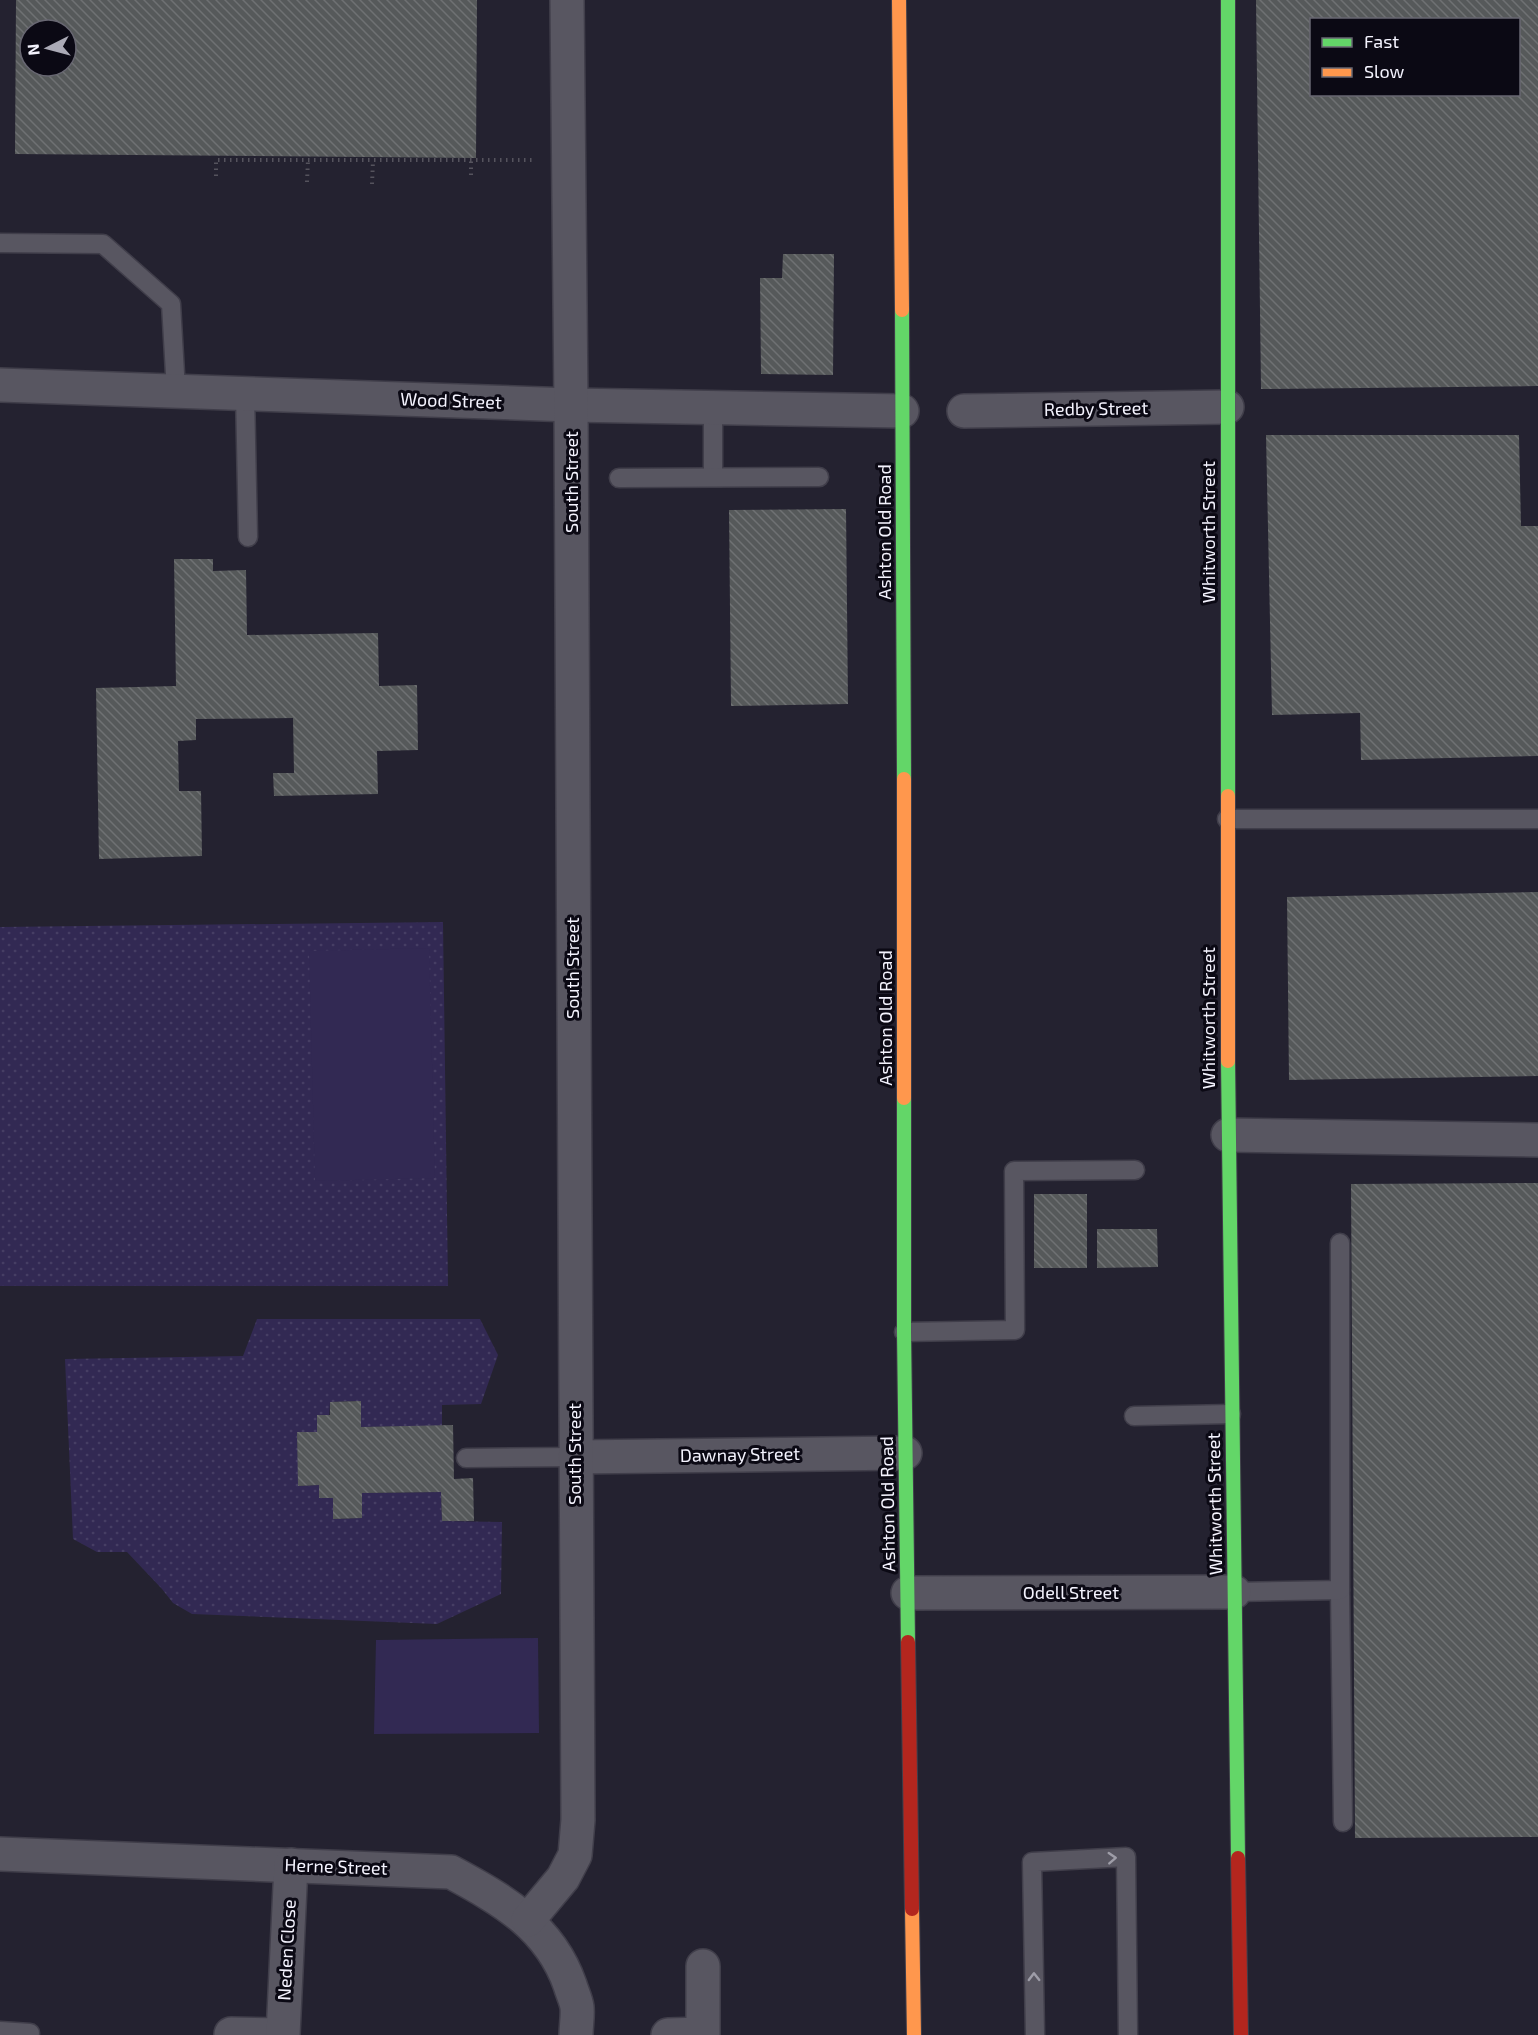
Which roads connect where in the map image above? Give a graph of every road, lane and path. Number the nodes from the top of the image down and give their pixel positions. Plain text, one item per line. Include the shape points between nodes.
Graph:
1 (567, 0) edge
2 (899, 0) edge
3 (1228, 0) edge
4 (570, 159) junction
5 (308, 160) junction
6 (373, 161) junction
7 (471, 161) junction
8 (471, 175) dead end
9 (216, 176) dead end
10 (307, 182) dead end
11 (372, 184) dead end
12 (0, 243) edge
13 (0, 385) edge
14 (176, 391) junction
15 (245, 393) junction
16 (571, 405) junction
17 (1227, 407) junction
18 (713, 408) junction
19 (902, 411) junction
20 (964, 411) dead end
21 (713, 476) junction
22 (819, 477) dead end
23 (619, 478) dead end
24 (248, 537) dead end
25 (1227, 819) junction
26 (1538, 819) edge
27 (1228, 1135) junction
28 (1538, 1140) edge
29 (1135, 1170) dead end
30 (1340, 1243) dead end
31 (904, 1332) junction
32 (1231, 1414) junction
33 (1134, 1416) dead end
34 (905, 1453) junction
35 (575, 1457) junction
36 (466, 1458) dead end
37 (1340, 1590) junction
38 (1234, 1592) junction
39 (908, 1593) junction
40 (1343, 1821) dead end
41 (0, 1854) edge
42 (291, 1865) junction
43 (528, 1920) junction
44 (704, 1966) dead end
45 (0, 2031) edge
46 (30, 2033) dead end
47 (231, 2034) edge
48 (281, 2035) edge
49 (576, 2035) edge
50 (668, 2035) edge
51 (914, 2035) edge
52 (1035, 2035) edge
53 (1128, 2035) edge
54 (1241, 2035) edge

1 - 4 street, South Street
2 - 19 main road, Ashton Old Road
3 - 17 main road, Whitworth Street
4 - 7 path
4 - 16 street, South Street
5 - 6 path
5 - 9 path via 216,159
5 - 10 path
6 - 7 path
6 - 11 path
7 - 8 path
12 - 14 lane via 103,244 171,304
13 - 14 street, Wood Street
14 - 15 street, Wood Street
15 - 16 street, Wood Street
15 - 24 lane
16 - 18 street, Wood Street
16 - 35 street, South Street
17 - 20 street, Redby Street
17 - 25 main road, Whitworth Street
18 - 19 street, Wood Street
18 - 21 lane
19 - 31 main road, Ashton Old Road
21 - 22 lane
21 - 23 lane
25 - 26 lane
25 - 27 main road, Whitworth Street
27 - 28 street
27 - 32 main road, Whitworth Street
29 - 31 lane via 1014,1171 1015,1330
30 - 37 lane
31 - 34 main road, Ashton Old Road
32 - 33 lane
32 - 38 main road, Whitworth Street
34 - 35 street, Dawnay Street
34 - 39 main road, Ashton Old Road
35 - 36 lane
35 - 43 street, South Street via 575,1855 563,1878
37 - 38 lane
37 - 40 lane
38 - 39 street, Odell Street
38 - 54 main road, Whitworth Street
39 - 51 main road, Ashton Old Road
41 - 42 street, Herne Street
42 - 43 street, Herne Street via 451,1872
42 - 48 street, Neden Close
43 - 49 street, Herne Street via 548,1941 566,1973 577,2006
44 - 50 street via 703,2034
45 - 46 lane
47 - 48 street, Neden Close
52 -> 53 lane via 1032,1862 1126,1857

